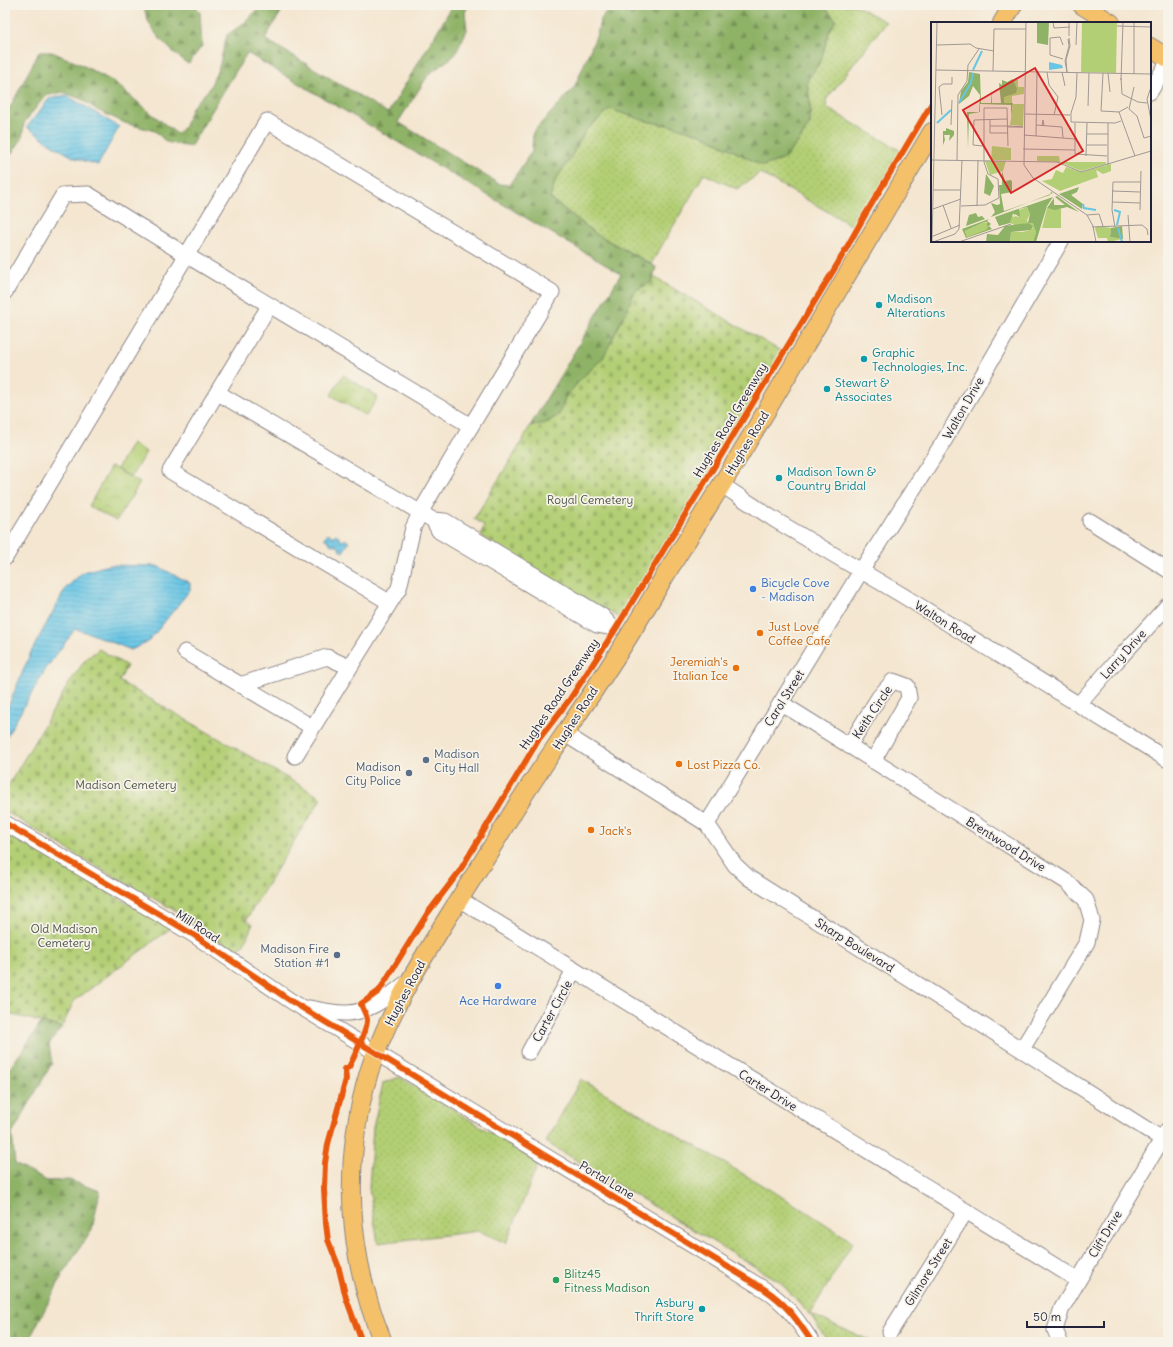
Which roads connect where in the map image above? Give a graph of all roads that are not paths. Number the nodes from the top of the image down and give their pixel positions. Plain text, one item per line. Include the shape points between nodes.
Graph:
1 (1013, 5) edge
2 (1082, 5) edge
3 (1003, 22) edge
4 (1109, 22) edge
5 (1151, 48) edge
6 (1168, 58) edge
7 (1168, 62) edge
8 (1151, 90) edge
9 (931, 134) edge
10 (1060, 242) edge
11 (186, 255) junction
12 (5, 292) edge
13 (269, 306) junction
14 (218, 393) junction
15 (471, 426) junction
16 (722, 485) junction
17 (427, 517) junction
18 (1090, 521) dead end
19 (5, 558) edge
20 (1168, 570) edge
21 (861, 571) junction
22 (389, 602) junction
23 (1168, 605) edge
24 (621, 632) junction
25 (185, 652) dead end
26 (349, 667) junction
27 (240, 685) junction
28 (781, 703) junction
29 (1079, 704) junction
30 (312, 727) junction
31 (565, 734) junction
32 (849, 746) junction
33 (295, 756) dead end
34 (1168, 760) edge
35 (873, 761) junction
36 (5, 823) edge
37 (707, 824) junction
38 (460, 899) junction
39 (574, 970) junction
40 (408, 982) junction
41 (303, 1008) junction
42 (1022, 1049) junction
43 (530, 1052) dead end
44 (376, 1053) junction
45 (1165, 1134) edge
46 (966, 1211) junction
47 (1078, 1280) junction
48 (890, 1332) dead end
49 (383, 1342) edge
50 (812, 1342) edge
51 (1060, 1342) edge

1 - 3 main road
2 - 4 main road
5 - 6 main road
7 - 8 street
9 - 16 main road, Hughes Road
10 - 21 street, Walton Drive via 944,441
11 - 12 street via 88,194 63,195
11 - 13 street
11 - 15 street via 267,121 546,288 552,292
11 - 19 street
13 - 14 street
13 - 15 street
14 - 17 street
14 - 22 street via 170,471
15 - 17 street
16 - 21 street, Walton Road
16 - 24 main road, Hughes Road
17 - 22 street via 413,528 399,588
17 - 24 street via 439,531 502,562 597,625
18 - 20 street
21 - 28 street, Carol Street
21 - 29 street, Walton Road
22 - 26 street
23 - 29 street, Larry Drive
24 - 31 main road, Hughes Road
25 - 27 street
26 - 27 street via 327,657
26 - 30 street
27 - 30 street
28 - 32 street, Brentwood Drive
28 - 37 street, Carol Street
29 - 34 street, Walton Road
30 - 33 street
31 - 37 street, Sharp Boulevard
31 - 38 main road, Hughes Road
32 - 35 street, Brentwood Drive
32 - 35 street, Keith Circle via 893,681 906,686 909,698
35 - 42 street, Brentwood Drive via 1066,882 1086,900 1092,920 1087,942
36 - 41 street, Mill Road via 194,935
37 - 42 street, Sharp Boulevard via 735,865 749,878
38 - 39 street, Carter Drive
38 - 40 main road, Hughes Road
39 - 43 street, Carter Circle
39 - 46 street, Carter Drive
40 - 41 street via 364,1010 349,1013
40 - 44 main road, Hughes Road
41 - 44 street, Mill Road
42 - 45 street, Sharp Boulevard
44 - 49 main road, Hughes Road via 355,1134 352,1205 354,1241 372,1312
44 - 50 street, Portal Lane via 764,1289 787,1307
45 - 47 street, Clift Drive
46 - 47 street, Carter Drive
46 - 48 street, Gilmore Street
47 - 51 street, Clift Drive via 1062,1308 1055,1330

